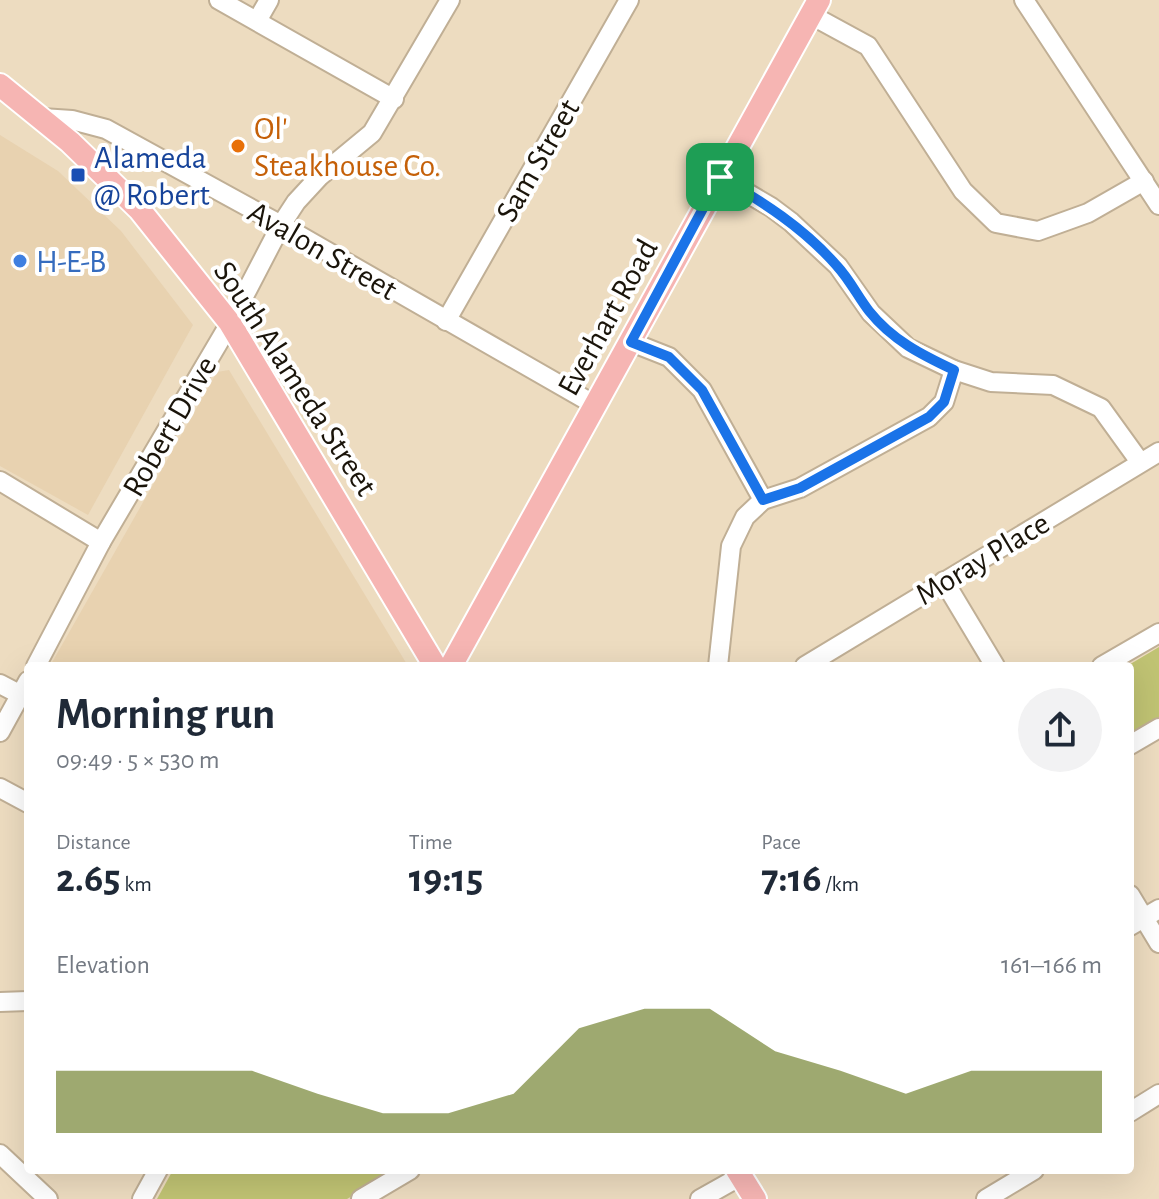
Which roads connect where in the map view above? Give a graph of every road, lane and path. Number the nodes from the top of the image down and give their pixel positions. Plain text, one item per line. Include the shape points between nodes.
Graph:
1 (219, 0) edge
2 (269, 0) edge
3 (450, 0) edge
4 (629, 0) edge
5 (1024, 0) edge
6 (815, 8) edge
7 (257, 21) junction
8 (0, 85) edge
9 (394, 99) junction
10 (42, 118) junction
11 (720, 177) junction
12 (1144, 181) junction
13 (1159, 205) edge
14 (281, 225) junction
15 (446, 321) junction
16 (230, 323) junction
17 (631, 342) junction
18 (954, 370) junction
19 (595, 405) junction
20 (1159, 452) edge
21 (1140, 462) junction
22 (0, 481) edge
23 (763, 500) junction
24 (101, 542) junction
25 (944, 581) junction
26 (1159, 633) edge
27 (38, 662) edge
28 (433, 662) edge
29 (453, 662) edge
30 (718, 662) edge
31 (812, 662) edge
32 (993, 662) edge
33 (1109, 662) edge
34 (0, 684) edge
35 (24, 688) edge
36 (1159, 728) edge
37 (0, 732) edge
38 (1134, 743) edge
39 (0, 788) edge
40 (24, 801) edge
41 (1144, 918) edge
42 (1159, 943) edge
43 (24, 1001) edge
44 (0, 1002) edge
45 (1159, 1094) edge
46 (1134, 1110) edge
47 (0, 1154) edge
48 (156, 1174) edge
49 (403, 1174) edge
50 (738, 1174) edge
51 (740, 1174) edge
52 (1027, 1174) edge
53 (48, 1199) edge
54 (142, 1199) edge
55 (361, 1199) edge
56 (700, 1199) edge
57 (755, 1199) edge
58 (986, 1199) edge

1 - 7 street
2 - 7 street
3 - 9 street, Robert Drive
4 - 15 street, Sam Street
5 - 12 street
6 - 11 main road, Everhart Road
6 - 12 street via 868,46 963,191 996,223 1038,231 1088,213
7 - 9 street
8 - 10 main road, South Alameda Street
9 - 14 street, Robert Drive via 372,133 320,176
10 - 14 street, Avalon Street via 106,129
10 - 16 main road, South Alameda Street via 139,209
11 - 17 main road, Everhart Road
11 - 18 street via 791,222 838,266 871,313 908,348
12 - 13 street
14 - 15 street, Avalon Street
14 - 16 street, Robert Drive
15 - 19 street, Avalon Street
16 - 24 street, Robert Drive
16 - 28 main road, South Alameda Street
17 - 19 main road, Everhart Road
17 - 23 street via 669,357 702,390
18 - 21 street via 991,382 1053,385 1101,408
18 - 23 street via 944,402 929,417 800,488
19 - 29 main road, Everhart Road
20 - 21 street, Moray Place
21 - 25 street, Moray Place
22 - 24 street
23 - 30 street via 745,517 731,546
24 - 27 street, Robert Drive
25 - 31 street, Moray Place
25 - 32 street
26 - 33 street
34 - 35 street
35 - 37 street
36 - 38 street
39 - 40 street
41 - 42 street
43 - 44 street
45 - 46 street
47 - 53 street
48 - 54 street
49 - 55 street
50 - 56 street
51 - 57 main road
52 - 58 street

